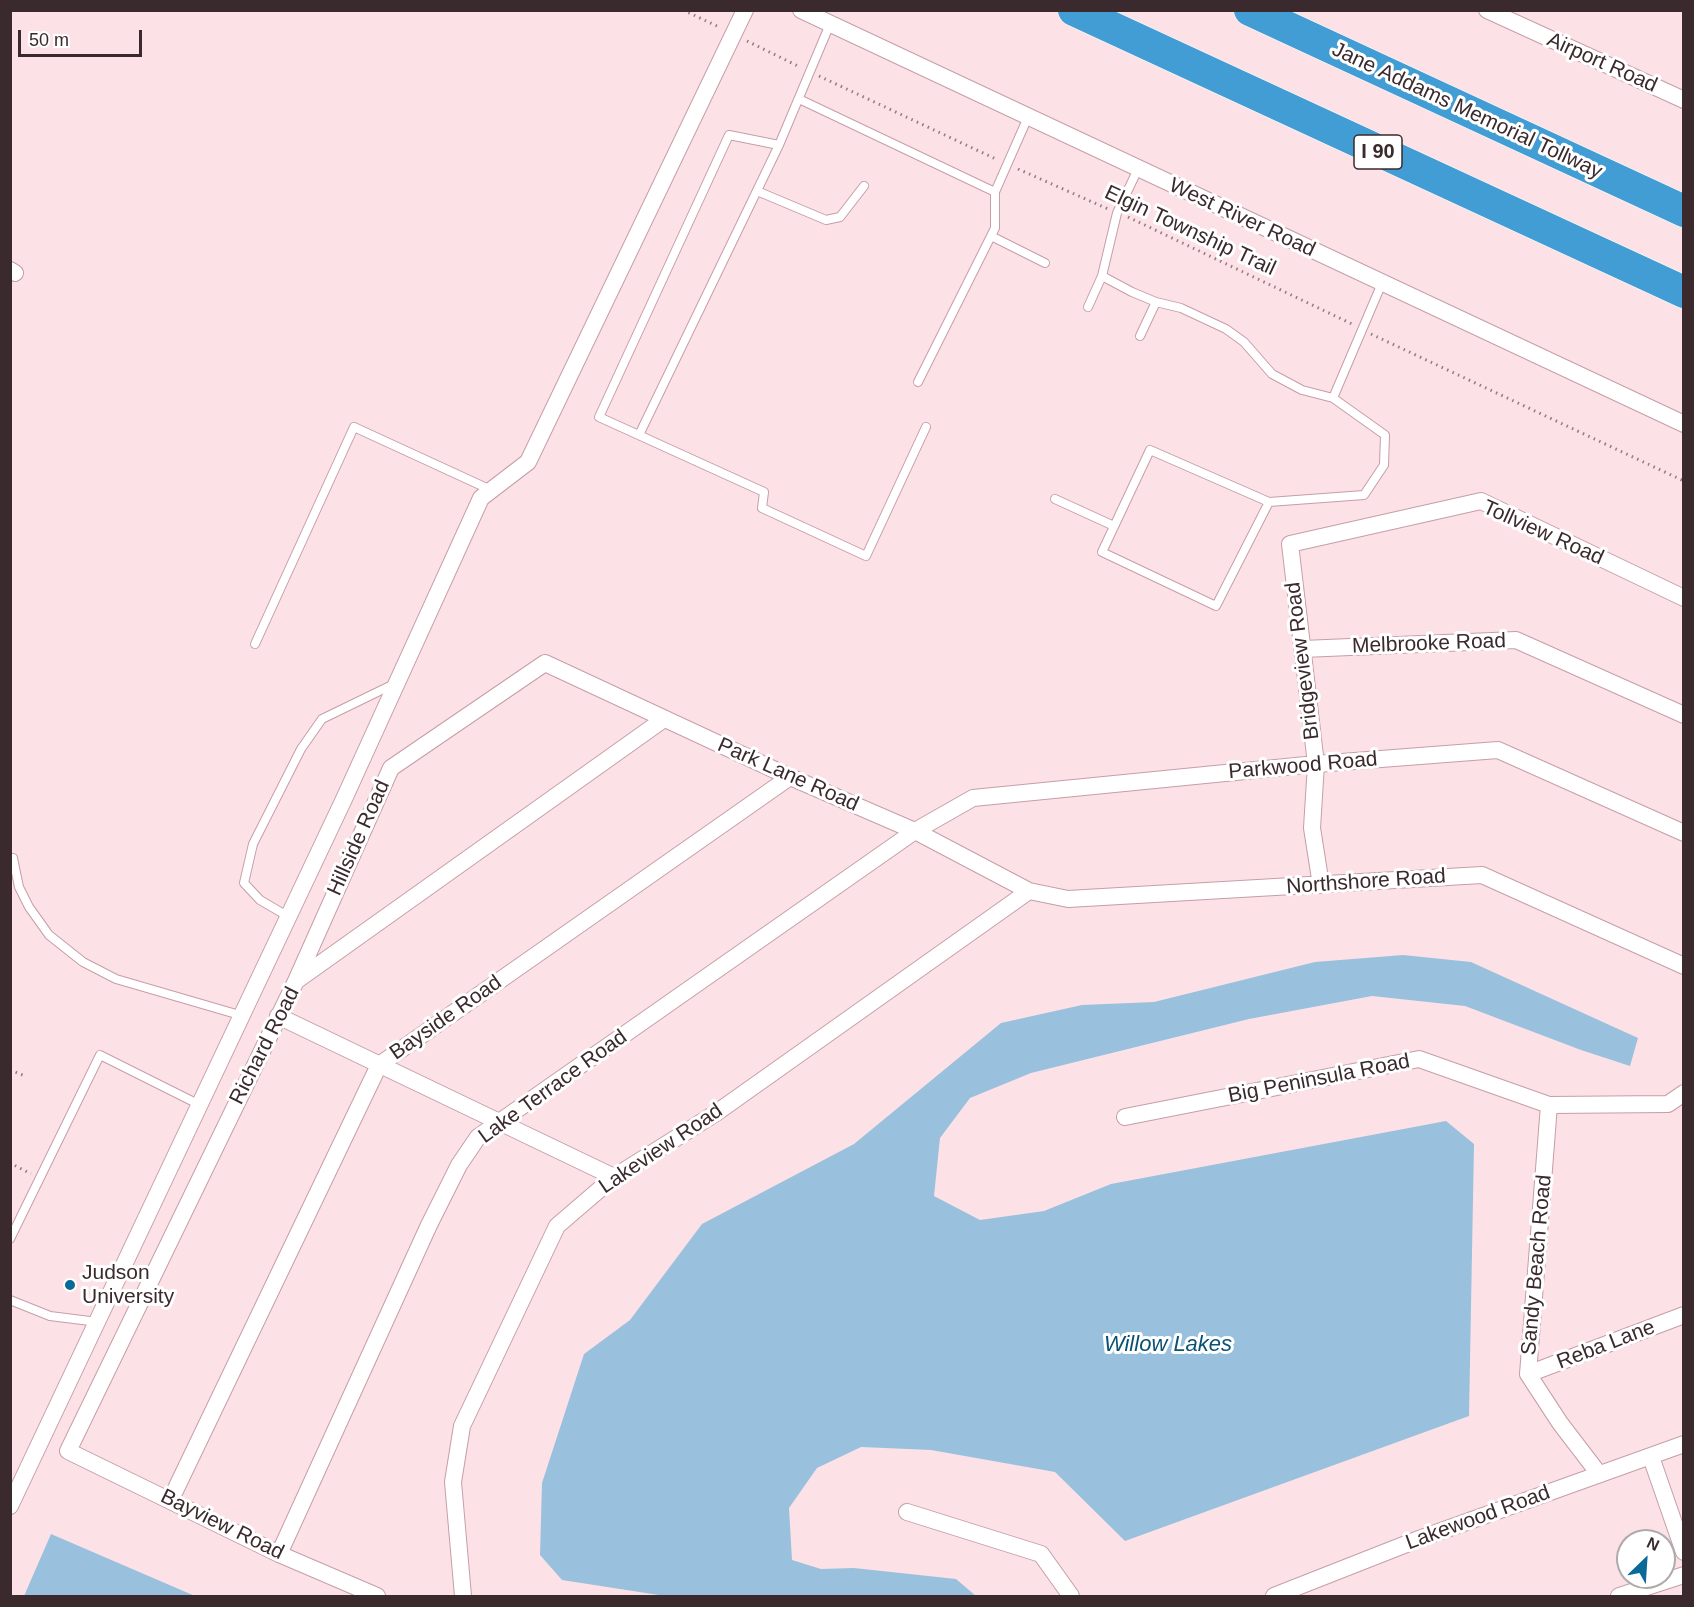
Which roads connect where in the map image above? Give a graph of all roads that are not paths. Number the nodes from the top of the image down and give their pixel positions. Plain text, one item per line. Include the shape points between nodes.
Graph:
1 (745, 10) edge
2 (801, 10) edge
3 (1074, 10) edge
4 (1250, 10) edge
5 (1498, 13) edge
6 (830, 24) junction
7 (799, 99) junction
8 (1683, 100) edge
9 (1028, 117) junction
10 (779, 145) junction
11 (1138, 169) junction
12 (864, 186) dead end
13 (757, 191) junction
14 (994, 192) junction
15 (1683, 211) edge
16 (991, 236) junction
17 (1045, 263) dead end
18 (1102, 276) junction
19 (1382, 283) junction
20 (1683, 292) edge
21 (1156, 302) junction
22 (1088, 307) dead end
23 (1140, 336) dead end
24 (918, 382) dead end
25 (1333, 398) junction
26 (1683, 424) edge
27 (926, 427) dead end
28 (639, 435) junction
29 (491, 490) junction
30 (1055, 499) dead end
31 (1269, 502) junction
32 (1114, 526) junction
33 (1290, 544) joint
34 (1683, 598) edge
35 (255, 644) dead end
36 (1303, 649) junction
37 (545, 663) joint
38 (397, 683) junction
39 (1683, 715) edge
40 (664, 719) junction
41 (1316, 764) junction
42 (790, 777) junction
43 (915, 831) junction
44 (1683, 833) edge
45 (14, 858) dead end
46 (1321, 885) junction
47 (1029, 891) junction
48 (289, 917) junction
49 (1683, 966) edge
50 (296, 981) junction
51 (243, 1016) junction
52 (279, 1016) junction
53 (379, 1065) junction
54 (1683, 1093) edge
55 (201, 1105) junction
56 (1549, 1105) junction
57 (1125, 1118) dead end
58 (498, 1122) junction
59 (614, 1177) junction
60 (10, 1239) edge
61 (10, 1300) edge
62 (1683, 1315) edge
63 (98, 1322) junction
64 (1528, 1374) junction
65 (1683, 1444) edge
66 (68, 1451) joint
67 (1651, 1456) junction
68 (1599, 1474) junction
69 (171, 1499) junction
70 (10, 1506) edge
71 (907, 1512) dead end
72 (1683, 1552) edge
73 (279, 1554) junction
74 (1683, 1575) edge
75 (377, 1596) edge
76 (463, 1596) edge
77 (1071, 1596) edge
78 (1274, 1596) edge
79 (1619, 1596) edge

1 - 29 street via 528,462
2 - 6 street, West River Road
3 - 20 highway, I 90
4 - 15 highway, Jane Addams Memorial Tollway
5 - 8 street, Airport Road
6 - 7 lane
6 - 9 street, West River Road
7 - 10 lane
7 - 14 lane
9 - 11 street, West River Road
9 - 14 lane
10 - 13 lane
10 - 28 lane via 729,135 599,417
11 - 18 lane via 1117,213
11 - 19 street, West River Road
12 - 13 lane via 840,217 826,220
13 - 28 lane
14 - 16 lane
16 - 17 lane
16 - 24 lane
18 - 21 lane
18 - 22 lane
19 - 25 lane
19 - 26 street, West River Road
21 - 23 lane
21 - 25 lane via 1181,308 1226,329 1244,342 1272,374 1302,390
25 - 31 lane via 1385,435 1384,465 1364,495
27 - 28 lane via 866,556 762,508 764,492
29 - 35 lane via 354,427
29 - 38 street via 481,498
30 - 32 lane
31 - 32 lane via 1150,450
31 - 32 lane via 1216,606 1102,552
33 - 34 street, Tollview Road via 1481,501
33 - 36 street, Bridgeview Road
36 - 39 street, Melbrooke Road via 1516,640
36 - 41 street, Bridgeview Road
37 - 40 street, Park Lane Road
37 - 50 street, Hillside Road via 391,768
38 - 48 street
38 - 48 lane via 322,719 301,749 253,844 244,884 260,900
40 - 42 street, Park Lane Road
40 - 50 street, Richard Road
41 - 43 street, Parkwood Road via 973,798
41 - 44 street, Parkwood Road via 1498,750
41 - 46 street, Bridgeview Road via 1312,828
42 - 43 street, Park Lane Road
42 - 53 street, Bayside Road
43 - 47 street, Park Lane Road
43 - 58 street, Lake Terrace Road
45 - 51 lane via 19,887 29,907 49,935 83,962 116,979
46 - 47 street, Northshore Road via 1068,899
46 - 49 street, Northshore Road via 1482,875
47 - 59 street, Lakeview Road via 716,1113
48 - 51 street
50 - 52 street, Richard Road
51 - 55 street
52 - 53 street
52 - 66 street, Richard Road
53 - 58 street
53 - 69 street, Bayside Road
54 - 56 street, Big Peninsula Road via 1668,1104
55 - 60 lane via 100,1055
55 - 63 street
56 - 57 street, Big Peninsula Road via 1419,1059
56 - 64 street, Sandy Beach Road
58 - 59 street
58 - 73 street, Lake Terrace Road via 478,1137 454,1175
59 - 76 street, Lakeview Road via 557,1226 462,1426 453,1482
61 - 63 lane via 50,1316
62 - 64 street, Reba Lane
63 - 70 street
64 - 68 street, Sandy Beach Road
65 - 67 street, Lakewood Road
66 - 69 street, Bayview Road
67 - 68 street, Lakewood Road
67 - 72 street
68 - 78 street, Lakewood Road
69 - 73 street, Bayview Road
71 - 77 street via 1041,1554
73 - 75 street, Bayview Road
74 - 79 street

